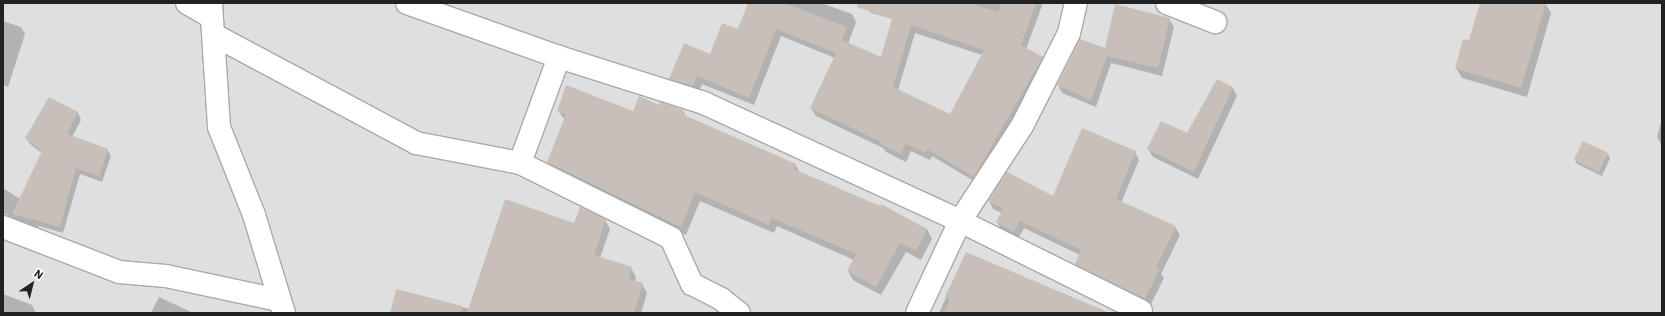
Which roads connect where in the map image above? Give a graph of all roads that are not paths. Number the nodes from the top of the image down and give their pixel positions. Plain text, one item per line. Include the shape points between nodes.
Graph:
1 (187, 3) edge
2 (407, 3) edge
3 (1076, 3) edge
4 (1167, 3) edge
5 (212, 18) edge
6 (1215, 22) dead end
7 (559, 57) junction
8 (520, 164) junction
9 (960, 221) junction
10 (3, 227) edge
11 (281, 306) edge
12 (1141, 312) dead end
13 (739, 313) edge
14 (917, 313) edge

1 - 5 street
2 - 7 street
3 - 9 street via 1068,33 1022,126
4 - 6 street
5 - 8 street via 416,143
5 - 11 street via 219,127 254,215
7 - 8 street via 536,126
7 - 9 street via 704,103
8 - 13 street via 671,238 692,284 721,299
9 - 12 street
9 - 14 street
10 - 11 street via 119,272 166,276

